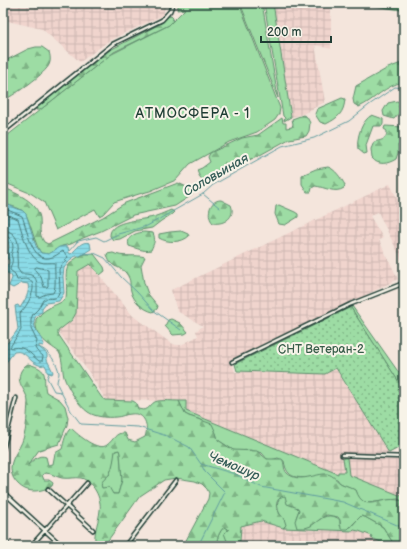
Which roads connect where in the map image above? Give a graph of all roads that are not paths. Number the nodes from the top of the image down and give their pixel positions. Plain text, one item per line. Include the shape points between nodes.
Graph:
1 (173, 3) edge
2 (3, 132) edge
3 (404, 283) edge
4 (232, 362) dead end
5 (16, 398) dead end
6 (3, 450) edge
7 (342, 455) dead end
8 (404, 457) edge
9 (176, 480) dead end
10 (88, 483) dead end
11 (48, 490) dead end
12 (3, 492) edge
13 (67, 506) junction
14 (93, 530) dead end
15 (45, 531) junction
16 (3, 540) edge
17 (9, 546) edge
18 (31, 546) edge
19 (62, 546) edge
20 (125, 546) edge

1 - 2 street via 162,20 113,44
3 - 4 street via 352,304
5 - 6 street
7 - 8 street
9 - 20 street
10 - 13 street
11 - 13 street
12 - 15 street
13 - 14 street
13 - 15 street
15 - 18 street
15 - 19 street
16 - 17 street

